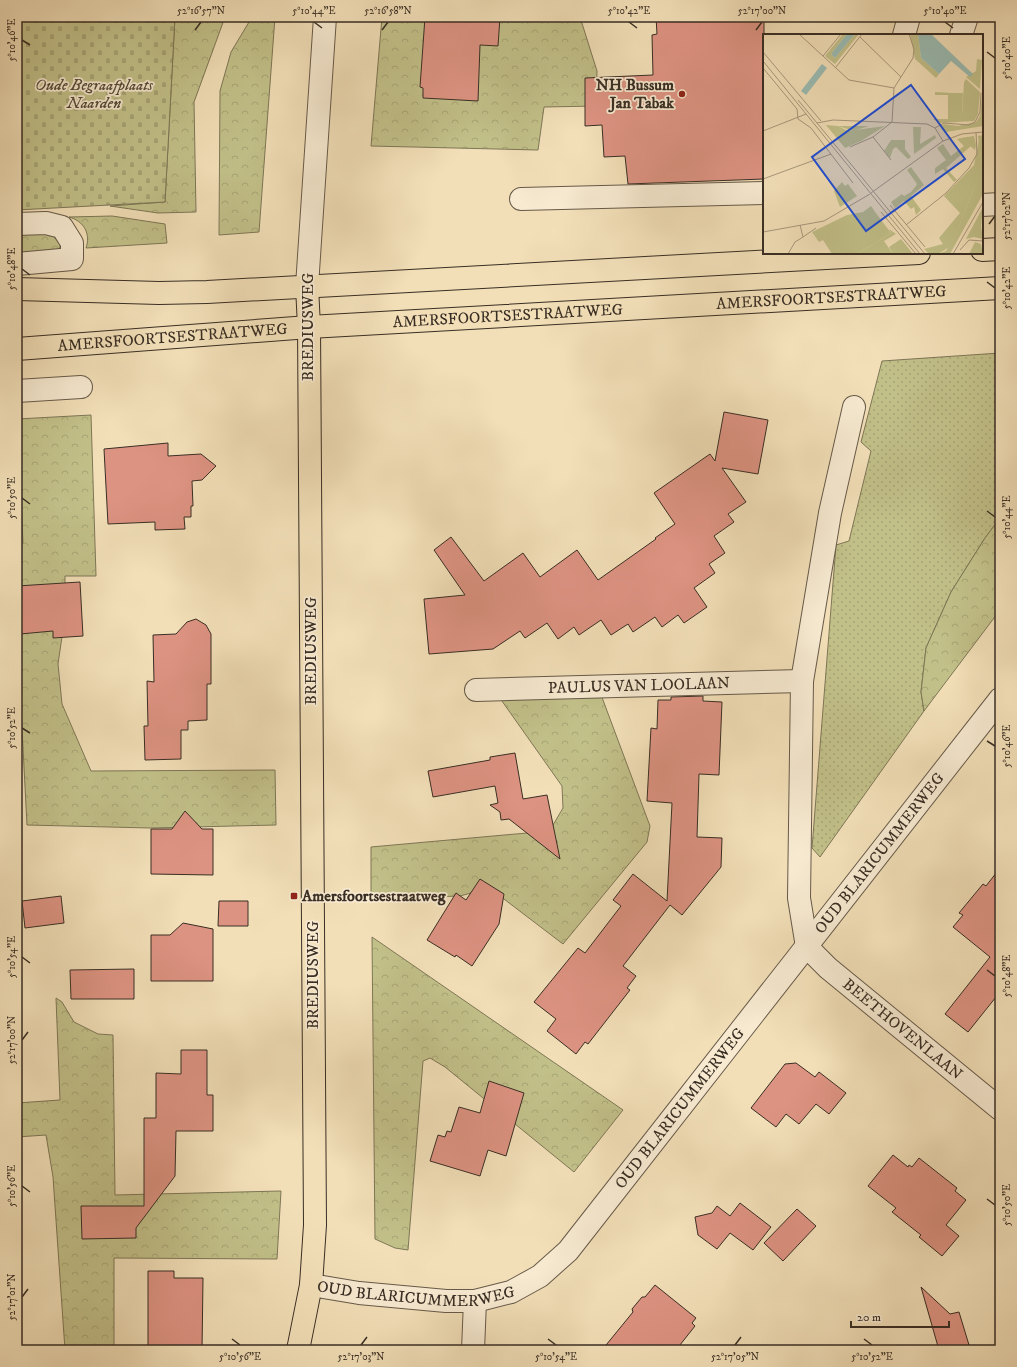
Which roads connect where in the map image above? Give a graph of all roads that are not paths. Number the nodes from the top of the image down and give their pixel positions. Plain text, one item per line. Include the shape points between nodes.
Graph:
1 (325, 17) edge
2 (909, 17) edge
3 (904, 34) edge
4 (763, 193) edge
5 (521, 199) dead end
6 (1000, 204) edge
7 (983, 205) edge
8 (17, 224) edge
9 (1000, 248) edge
10 (983, 250) edge
11 (900, 254) edge
12 (17, 264) edge
13 (307, 286) junction
14 (1000, 288) edge
15 (17, 289) edge
16 (309, 327) junction
17 (17, 349) edge
18 (81, 387) dead end
19 (17, 391) edge
20 (854, 407) dead end
21 (802, 681) junction
22 (476, 690) dead end
23 (1000, 699) edge
24 (807, 947) junction
25 (1000, 1109) edge
26 (311, 1285) junction
27 (475, 1301) junction
28 (298, 1350) edge
29 (473, 1350) edge

1 - 13 street, BREDIUSWEG
2 - 3 street
4 - 5 street
6 - 7 street
8 - 12 street via 46,223 62,227 72,243 72,259
9 - 10 main road
11 - 13 main road
13 - 15 main road via 159,293
13 - 16 main road, BREDIUSWEG
14 - 16 main road, AMERSFOORTSESTRAATWEG
16 - 17 main road, AMERSFOORTSESTRAATWEG
16 - 26 main road, BREDIUSWEG via 315,1225
18 - 19 street
20 - 21 street via 830,513
21 - 22 street, PAULUS VAN LOOLAAN
21 - 24 street via 799,898
23 - 24 street, OUD BLARICUMMERWEG
24 - 25 street, BEETHOVENLAAN via 828,968
24 - 27 street, OUD BLARICUMMERWEG via 568,1251 540,1276 512,1292
26 - 27 street, OUD BLARICUMMERWEG via 359,1293
26 - 28 main road, OUD BLARICUMMERWEG
27 - 29 street

